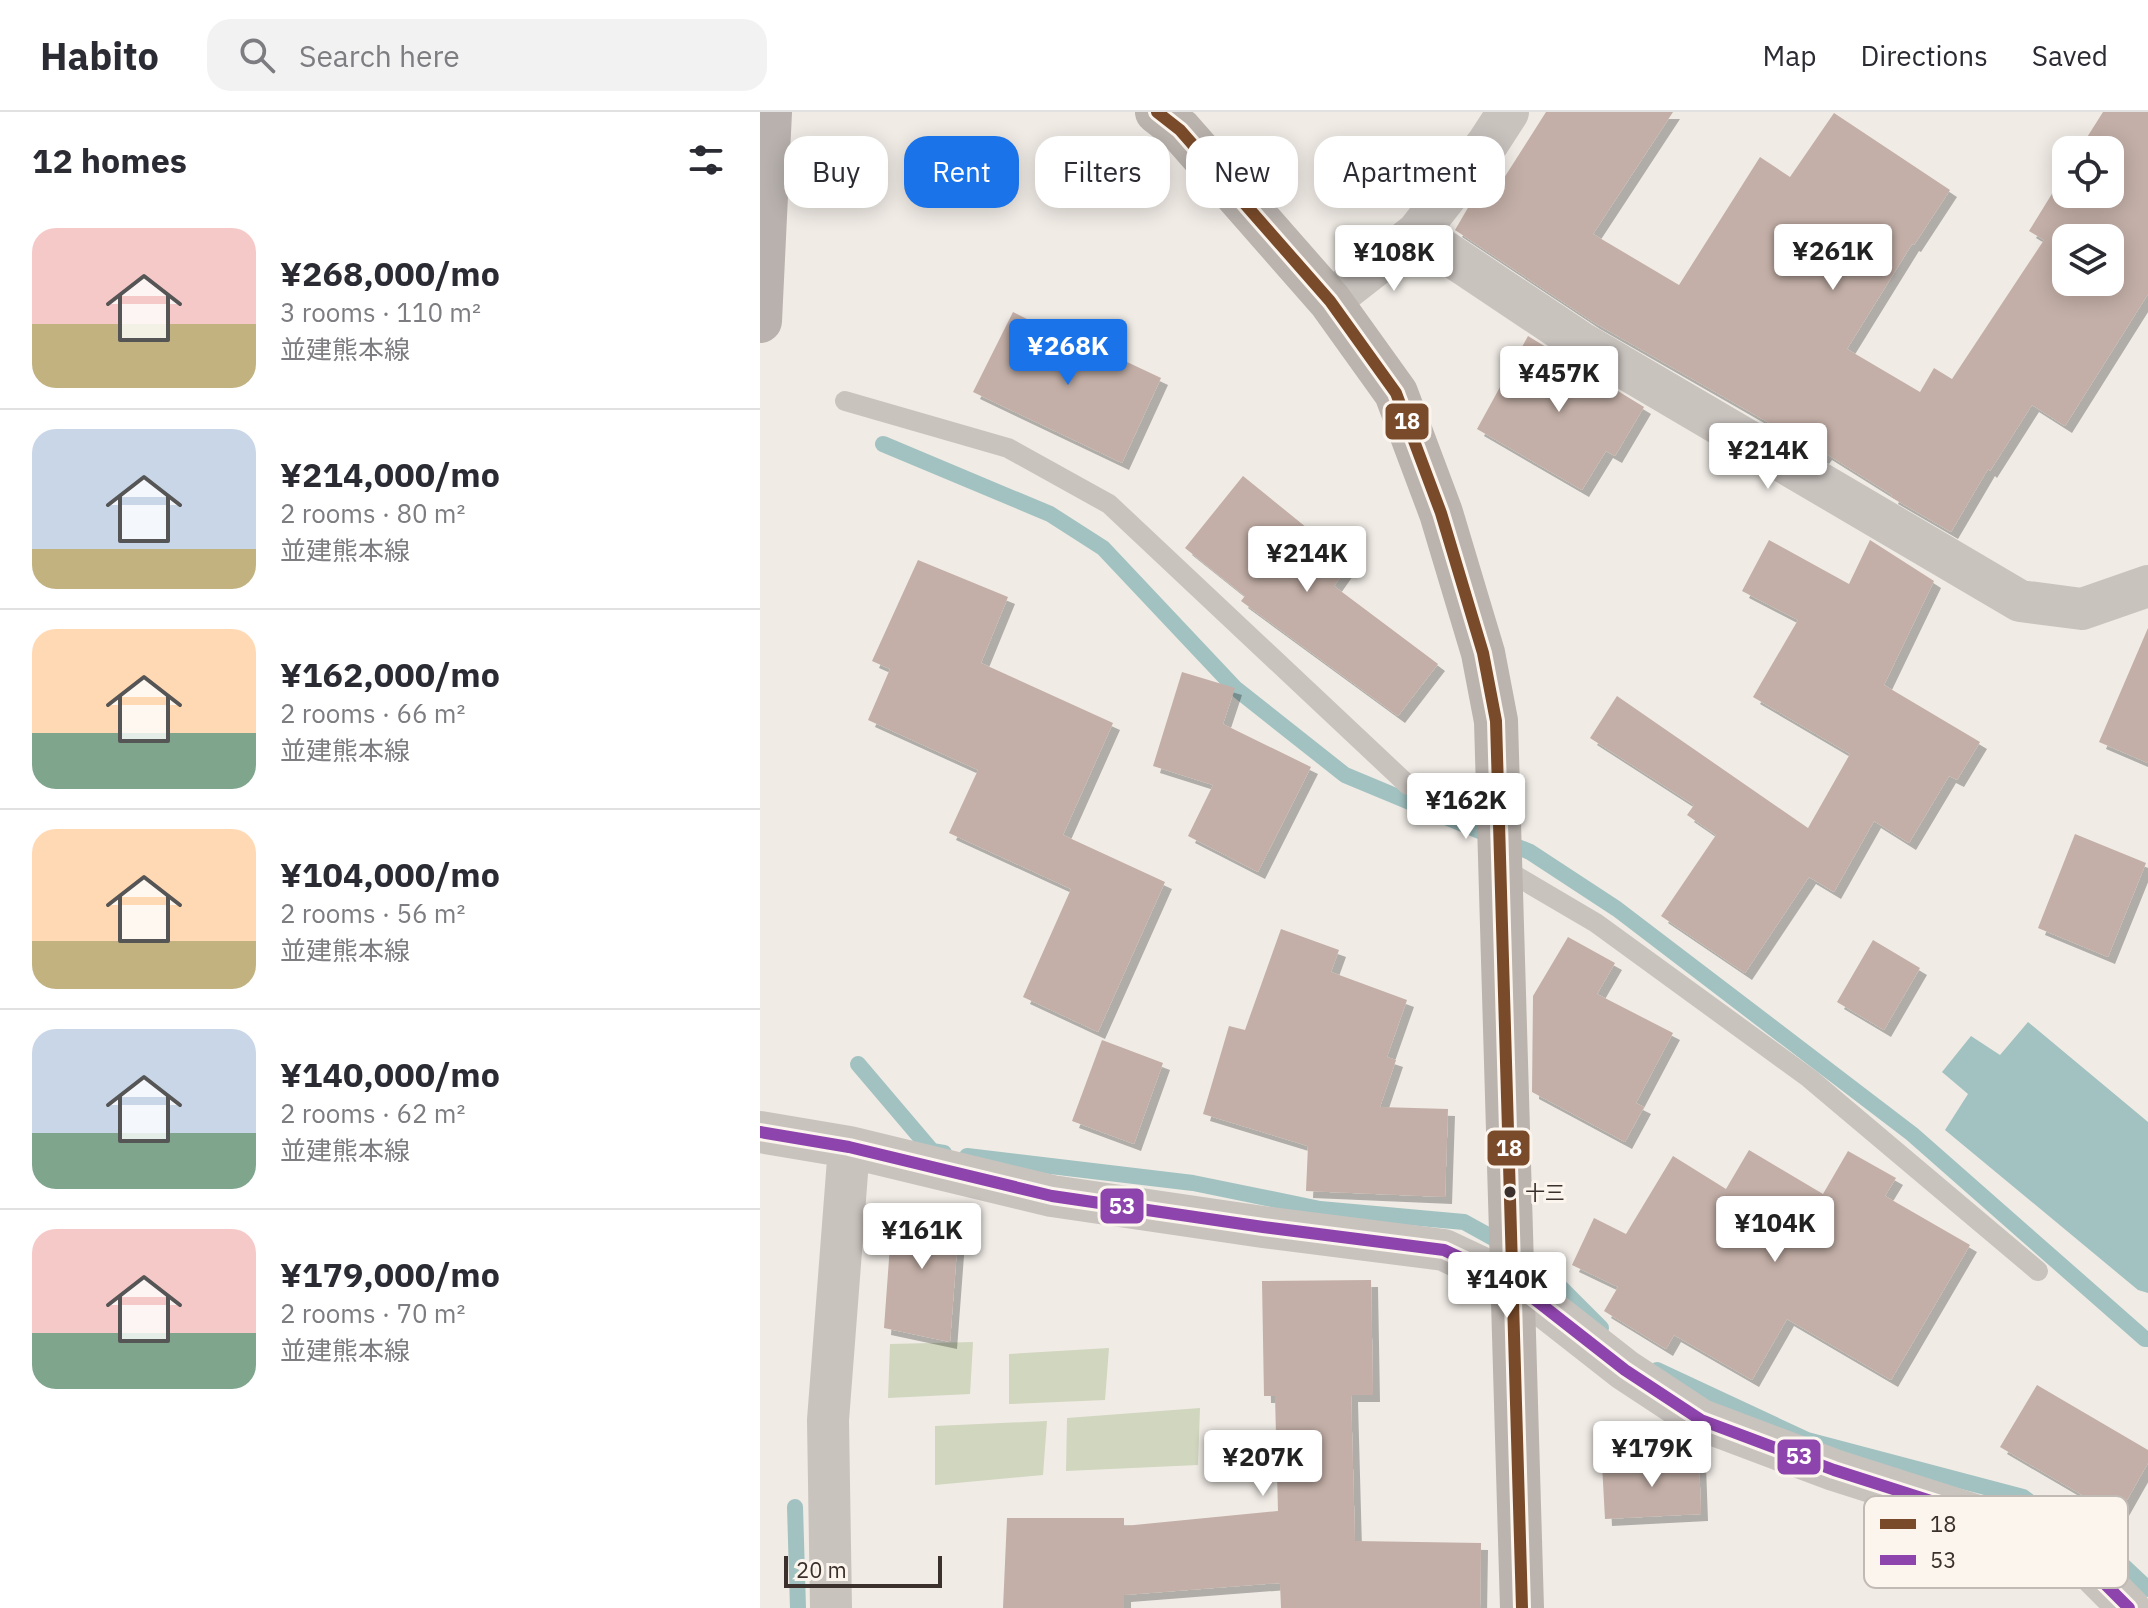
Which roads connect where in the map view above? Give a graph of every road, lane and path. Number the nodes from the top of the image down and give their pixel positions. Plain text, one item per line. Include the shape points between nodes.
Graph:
1 (770, 112) edge
2 (1157, 112) edge
3 (1508, 112) edge
4 (1417, 233) junction
5 (1330, 301) junction
6 (760, 321) edge
7 (845, 401) dead end
8 (2148, 586) edge
9 (1499, 814) junction
10 (1501, 865) junction
11 (760, 1132) edge
12 (849, 1147) junction
13 (2038, 1271) dead end
14 (1514, 1283) junction
15 (1915, 1496) edge
16 (2109, 1588) edge
17 (831, 1608) edge
18 (1522, 1608) edge
19 (2129, 1608) edge

1 - 6 main road
2 - 5 main road via 1180,130
3 - 4 street
4 - 5 street
4 - 8 street via 1580,342 2020,601 2082,609
5 - 9 main road via 1396,393 1441,513 1491,693
7 - 9 lane via 1008,448 1109,504 1408,785
9 - 10 main road
10 - 13 lane via 1596,923 1809,1078
10 - 14 main road
11 - 12 street
12 - 14 street via 1052,1196 1444,1250
12 - 17 street via 828,1420
14 - 15 street via 1625,1370 1701,1420
14 - 18 main road
16 - 19 street

